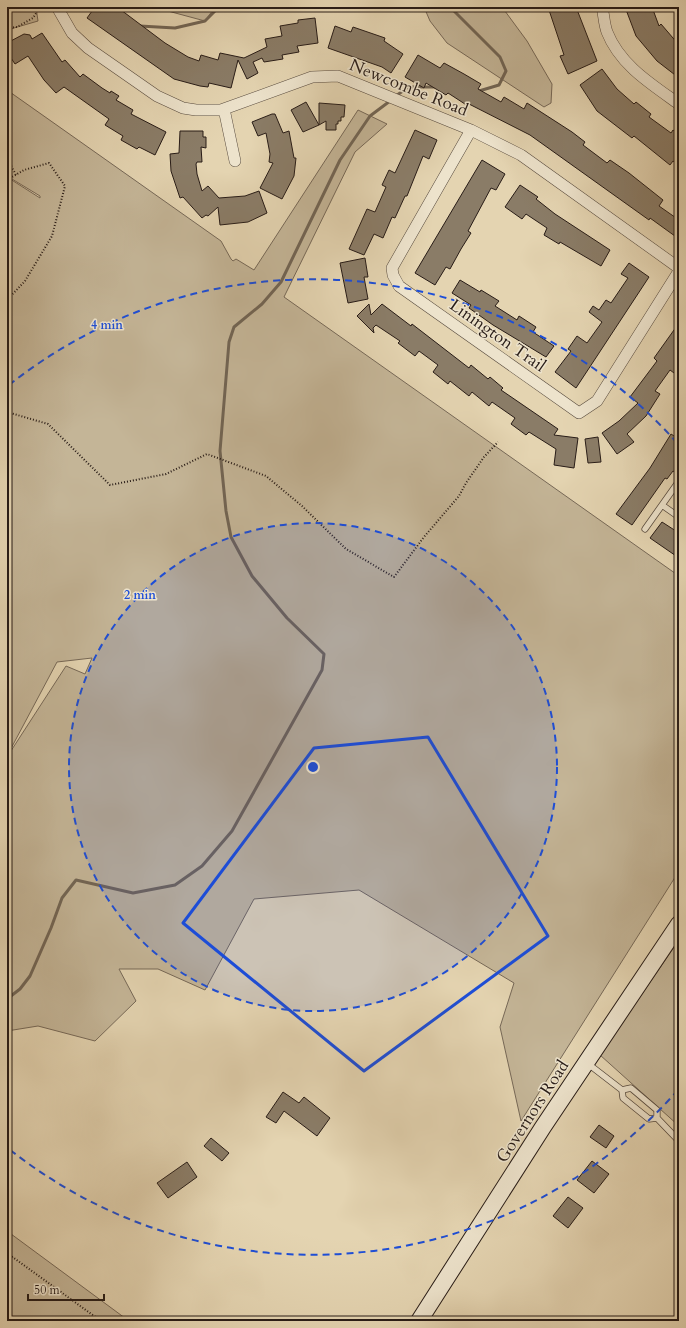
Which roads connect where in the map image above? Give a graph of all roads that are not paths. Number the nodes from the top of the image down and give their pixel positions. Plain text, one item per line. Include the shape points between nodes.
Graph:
1 (57, 7) edge
2 (602, 7) edge
3 (679, 104) edge
4 (224, 109) junction
5 (471, 130) junction
6 (235, 161) dead end
7 (679, 270) edge
8 (679, 481) edge
9 (662, 505) junction
10 (679, 517) edge
11 (645, 529) dead end
12 (679, 924) edge
13 (586, 1063) junction
14 (622, 1090) junction
15 (657, 1118) junction
16 (679, 1141) edge
17 (419, 1321) edge

1 - 4 street, Newcombe Road via 65,24 80,41 157,96 183,108 209,111
2 - 3 street via 607,32 622,58 641,77
4 - 5 street, Newcombe Road via 312,77 338,76
4 - 6 street
5 - 7 street, Newcombe Road via 521,155
5 - 7 street, Linington Trail via 392,268 393,275 400,286 579,413 596,401
8 - 9 lane
9 - 10 lane
9 - 11 lane
12 - 13 main road, Governors Road
13 - 14 lane
13 - 17 main road, Governors Road
14 - 15 lane via 623,1098 627,1102 649,1119
14 - 15 lane via 631,1088 657,1110
15 - 16 lane

